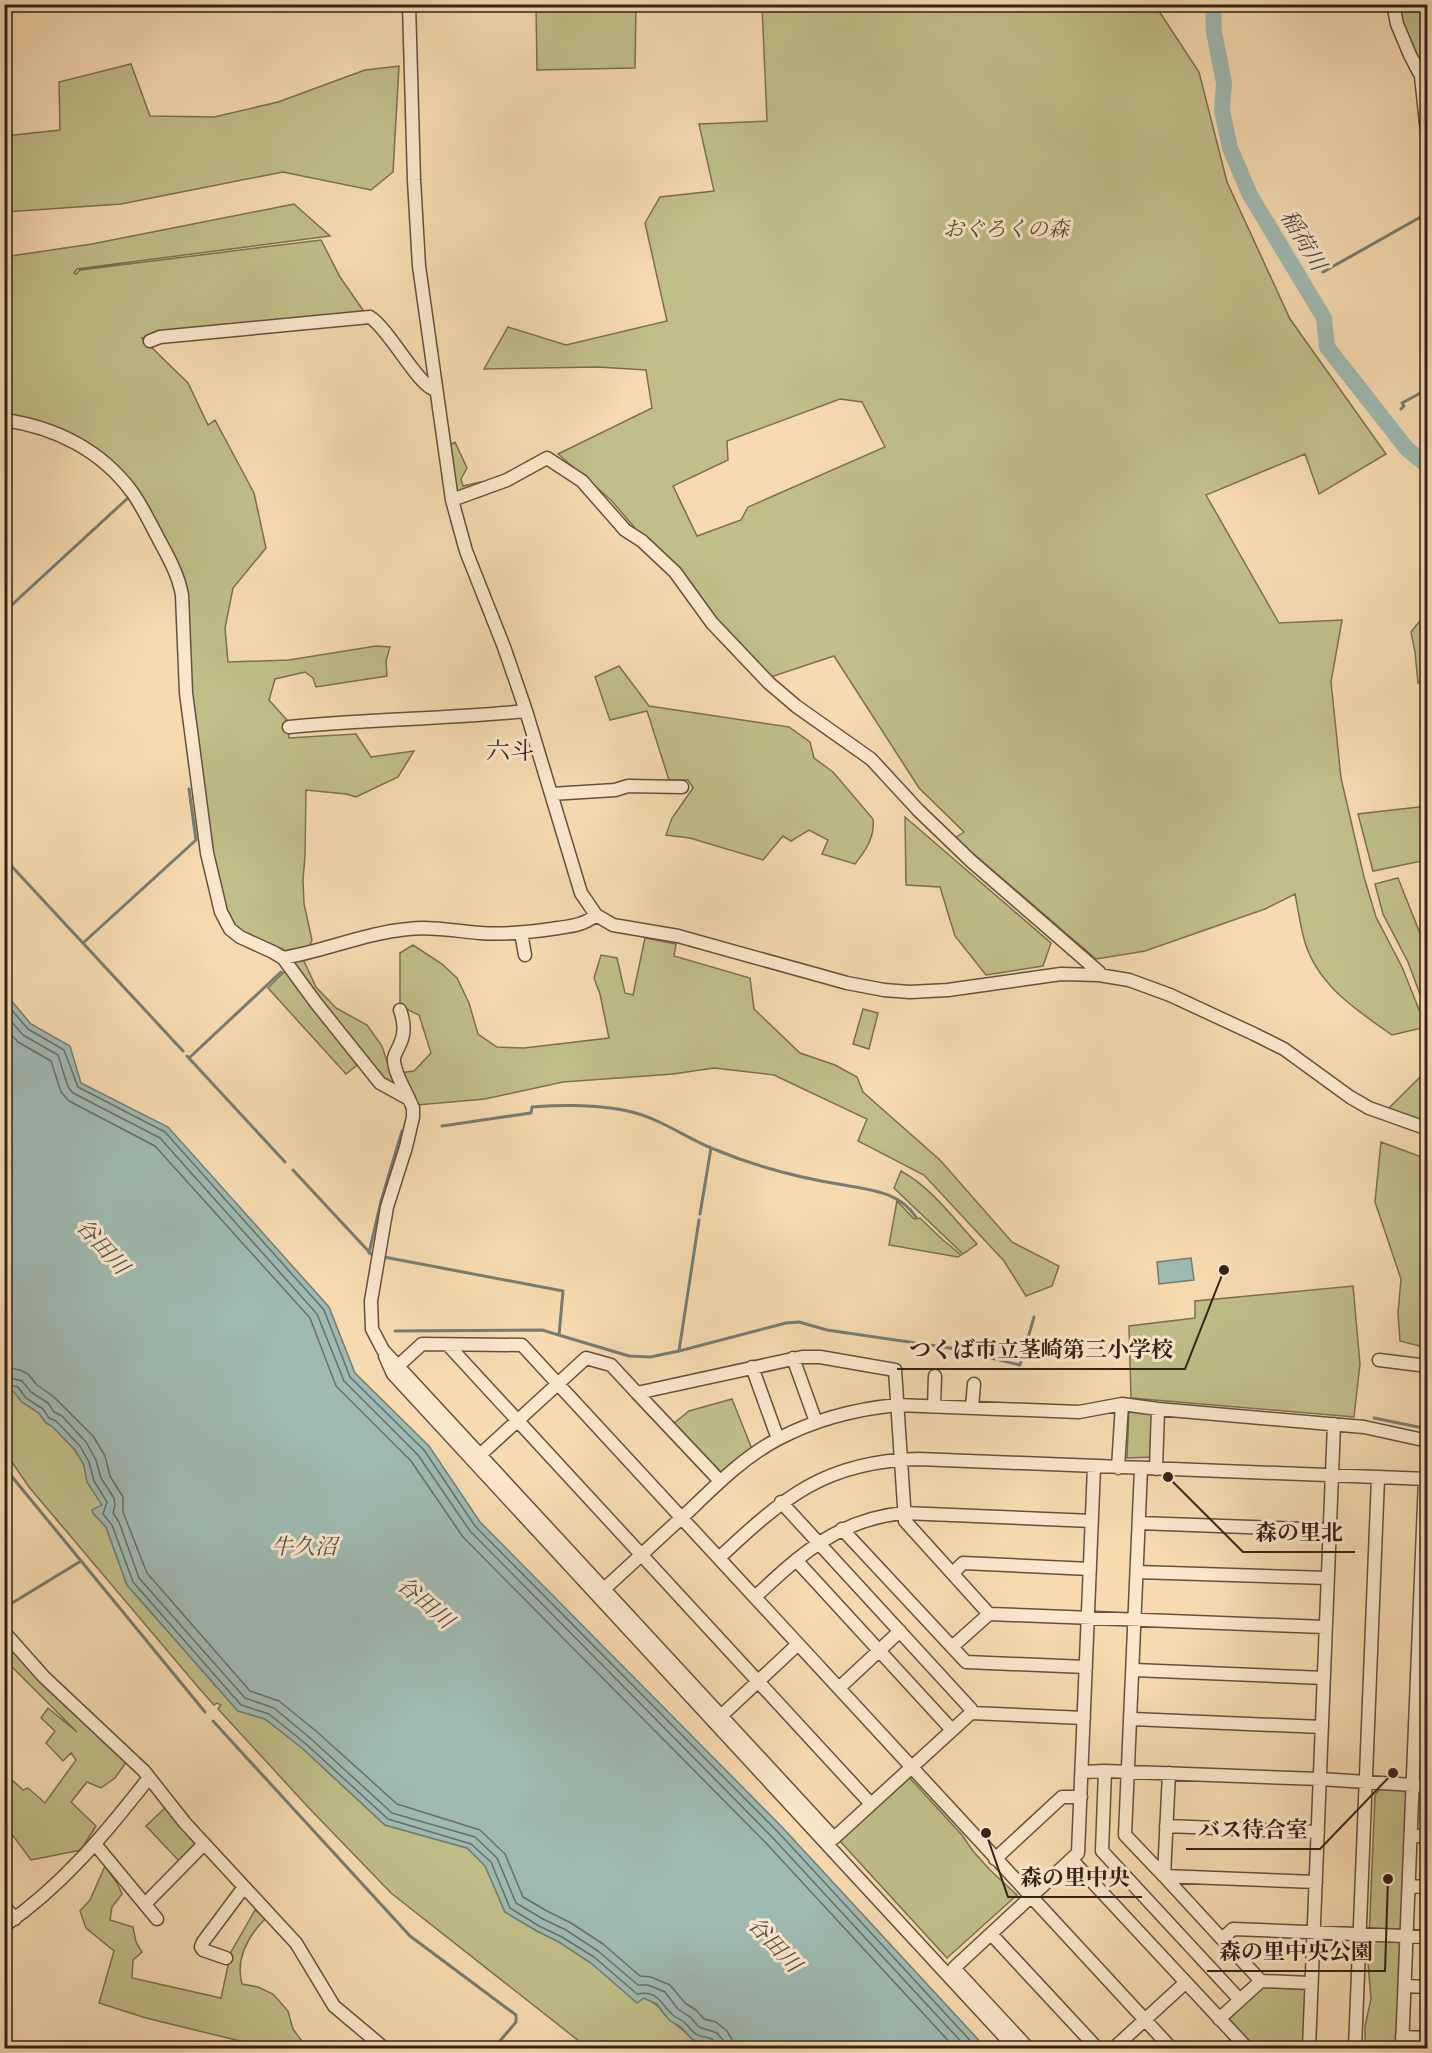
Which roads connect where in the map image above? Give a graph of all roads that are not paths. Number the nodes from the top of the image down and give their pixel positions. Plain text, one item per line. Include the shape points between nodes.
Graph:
1 (409, 4) edge
2 (1393, 4) edge
3 (1428, 142) edge
4 (150, 341) dead end
5 (436, 390) junction
6 (4, 420) edge
7 (452, 500) junction
8 (526, 711) junction
9 (289, 727) dead end
10 (682, 787) dead end
11 (552, 794) junction
12 (596, 915) junction
13 (521, 933) junction
14 (525, 955) dead end
15 (283, 958) junction
16 (1100, 972) dead end
17 (400, 1010) dead end
18 (409, 1100) junction
19 (1428, 1129) edge
20 (448, 1344) junction
21 (383, 1350) junction
22 (793, 1359) junction
23 (1379, 1360) dead end
24 (399, 1366) junction
25 (1428, 1366) edge
26 (752, 1367) junction
27 (935, 1377) dead end
28 (558, 1384) junction
29 (974, 1384) dead end
30 (637, 1393) junction
31 (1122, 1404) junction
32 (897, 1405) junction
33 (934, 1406) junction
34 (972, 1407) junction
35 (1158, 1409) junction
36 (518, 1420) junction
37 (816, 1422) junction
38 (1334, 1424) junction
39 (778, 1439) junction
40 (1428, 1441) edge
41 (481, 1454) junction
42 (900, 1460) junction
43 (1094, 1467) junction
44 (1118, 1467) junction
45 (1142, 1469) junction
46 (1156, 1469) junction
47 (1332, 1477) junction
48 (1378, 1478) junction
49 (1426, 1479) edge
50 (720, 1481) junction
51 (781, 1502) junction
52 (904, 1513) junction
53 (681, 1517) junction
54 (1092, 1521) junction
55 (1139, 1523) junction
56 (842, 1529) junction
57 (1330, 1530) junction
58 (1425, 1531) edge
59 (818, 1542) junction
60 (641, 1555) junction
61 (719, 1558) junction
62 (796, 1560) junction
63 (1090, 1569) junction
64 (1137, 1572) junction
65 (953, 1574) junction
66 (1328, 1578) junction
67 (1425, 1581) edge
68 (604, 1589) junction
69 (755, 1597) junction
70 (989, 1614) junction
71 (1088, 1617) junction
72 (1136, 1619) junction
73 (1326, 1627) junction
74 (900, 1631) junction
75 (1423, 1631) edge
76 (4, 1632) edge
77 (798, 1644) junction
78 (952, 1647) junction
79 (880, 1651) junction
80 (1086, 1667) junction
81 (1134, 1670) junction
82 (1324, 1678) junction
83 (758, 1681) junction
84 (1422, 1681) edge
85 (839, 1688) junction
86 (971, 1713) junction
87 (721, 1716) junction
88 (1083, 1718) junction
89 (1132, 1719) junction
90 (1322, 1728) junction
91 (952, 1730) junction
92 (1421, 1732) edge
93 (912, 1766) junction
94 (1105, 1771) junction
95 (1082, 1772) junction
96 (1128, 1772) junction
97 (1168, 1773) junction
98 (148, 1779) junction
99 (1320, 1779) junction
100 (1366, 1782) junction
101 (1413, 1786) junction
102 (1428, 1786) edge
103 (1081, 1797) junction
104 (871, 1804) junction
105 (1166, 1826) junction
106 (1318, 1832) junction
107 (1411, 1836) junction
108 (1428, 1836) edge
109 (95, 1844) junction
110 (204, 1844) junction
111 (995, 1858) junction
112 (1072, 1860) junction
113 (1164, 1876) junction
114 (1316, 1882) junction
115 (1409, 1886) junction
116 (244, 1887) junction
117 (1428, 1887) edge
118 (1031, 1897) junction
119 (145, 1904) junction
120 (4, 1906) edge
121 (157, 1919) dead end
122 (10, 1922) edge
123 (1313, 1933) junction
124 (991, 1934) junction
125 (1360, 1934) junction
126 (1406, 1936) junction
127 (1428, 1937) edge
128 (1222, 1939) junction
129 (226, 1958) dead end
130 (1261, 1981) junction
131 (1185, 1983) junction
132 (1311, 1983) junction
133 (1405, 1986) junction
134 (1428, 1987) edge
135 (1240, 2000) junction
136 (1219, 2019) junction
137 (1144, 2020) junction
138 (1428, 2038) edge
139 (1402, 2043) edge
140 (384, 2049) edge
141 (1015, 2049) edge
142 (1028, 2049) edge
143 (1097, 2049) edge
144 (1114, 2049) edge
145 (1171, 2049) edge
146 (1247, 2049) edge
147 (1309, 2049) edge
148 (1355, 2049) edge

1 - 5 street via 416,225
2 - 3 street via 1403,41 1421,76
4 - 5 street via 370,317 392,339 426,387
5 - 7 street
6 - 15 street via 53,431 104,461 132,492 173,566 182,595 186,693 207,853 218,900 230,928 248,942
7 - 8 street via 466,551
7 - 16 street via 507,480 547,458 582,481 625,530 675,572 712,623 769,683 871,759 971,861
8 - 9 street
8 - 11 street
10 - 11 street via 628,786
11 - 12 street via 581,894
12 - 13 street via 585,924
12 - 19 street via 613,924 678,936 884,990 948,990 1061,974 1129,980 1254,1034 1284,1049 1370,1108
13 - 14 street
13 - 15 street via 406,929
15 - 18 street via 380,1083
17 - 18 street via 402,1041 394,1058
18 - 21 street via 413,1117 387,1207 371,1307 372,1329
20 - 24 street via 422,1344
20 - 28 street via 522,1345
20 - 36 street
21 - 24 street
21 - 141 street via 393,1374
22 - 26 street
22 - 32 street via 820,1357 895,1370
22 - 37 street
23 - 25 street
24 - 41 street
26 - 30 street
26 - 39 street
27 - 33 street
28 - 30 street via 586,1358 611,1365
28 - 36 street
28 - 53 street
29 - 34 street
30 - 50 street
31 - 34 street via 1078,1412
31 - 35 street
31 - 44 street
32 - 33 street
32 - 37 street
32 - 42 street
33 - 34 street
35 - 38 street
35 - 46 street
36 - 41 street
36 - 60 street
37 - 39 street
38 - 40 street
38 - 47 street
39 - 50 street
41 - 68 street
42 - 43 street
42 - 51 street via 843,1471
42 - 52 street
43 - 44 street
43 - 54 street
44 - 45 street
45 - 46 street
45 - 55 street
46 - 47 street
47 - 48 street
47 - 57 street
48 - 49 street
48 - 100 street
49 - 58 street
50 - 53 street
51 - 59 street
51 - 61 street
52 - 54 street
52 - 56 street via 880,1516
52 - 65 street via 906,1524
53 - 60 street
53 - 61 street
54 - 63 street
55 - 57 street
55 - 64 street
56 - 59 street
56 - 78 street
57 - 66 street
58 - 67 street
59 - 62 street
59 - 74 street
60 - 68 street
60 - 83 street
61 - 69 street
62 - 69 street
62 - 79 street
63 - 65 street via 963,1563
63 - 71 street
64 - 66 street
64 - 72 street
65 - 70 street
66 - 73 street
67 - 75 street
68 - 87 street
69 - 77 street
70 - 71 street
70 - 78 street
71 - 72 street
71 - 80 street
72 - 73 street
72 - 81 street
73 - 82 street
74 - 79 street
74 - 86 street
75 - 84 street
76 - 98 street
77 - 83 street
77 - 85 street
78 - 80 street via 966,1662
79 - 85 street
79 - 91 street
80 - 88 street
81 - 82 street
81 - 89 street
82 - 90 street
83 - 87 street
83 - 104 street
84 - 92 street
85 - 93 street
86 - 88 street
86 - 91 street
87 - 104 street via 834,1838
88 - 95 street
89 - 90 street
89 - 96 street
90 - 99 street
91 - 93 street
92 - 101 street
93 - 104 street
93 - 111 street
94 - 95 street
94 - 96 street
94 - 135 street via 1102,1851
95 - 103 street
96 - 97 street
96 - 113 street via 1125,1835
97 - 99 street
97 - 105 street
98 - 109 street
98 - 110 street
99 - 100 street
99 - 106 street
100 - 101 street
100 - 125 street
101 - 102 street
101 - 107 street
103 - 111 street via 1062,1797
103 - 112 street via 1078,1853
105 - 106 street
105 - 113 street
106 - 114 street
107 - 108 street
107 - 115 street
109 - 119 street
109 - 122 street via 49,1892
110 - 116 street
110 - 119 street
111 - 118 street
112 - 118 street
112 - 131 street
113 - 114 street
113 - 128 street
114 - 123 street
115 - 117 street
115 - 126 street
116 - 129 street via 201,1947
116 - 140 street via 296,1943 334,2006
118 - 124 street
118 - 137 street
119 - 121 street
120 - 122 street
123 - 125 street
123 - 128 street via 1233,1929
123 - 132 street
124 - 142 street via 954,1968
124 - 143 street
125 - 126 street
125 - 148 street
126 - 127 street
126 - 133 street
128 - 130 street
130 - 132 street
130 - 135 street
131 - 136 street
131 - 137 street
132 - 147 street
133 - 134 street
133 - 139 street
135 - 136 street
136 - 146 street
137 - 144 street
137 - 145 street
138 - 139 street

